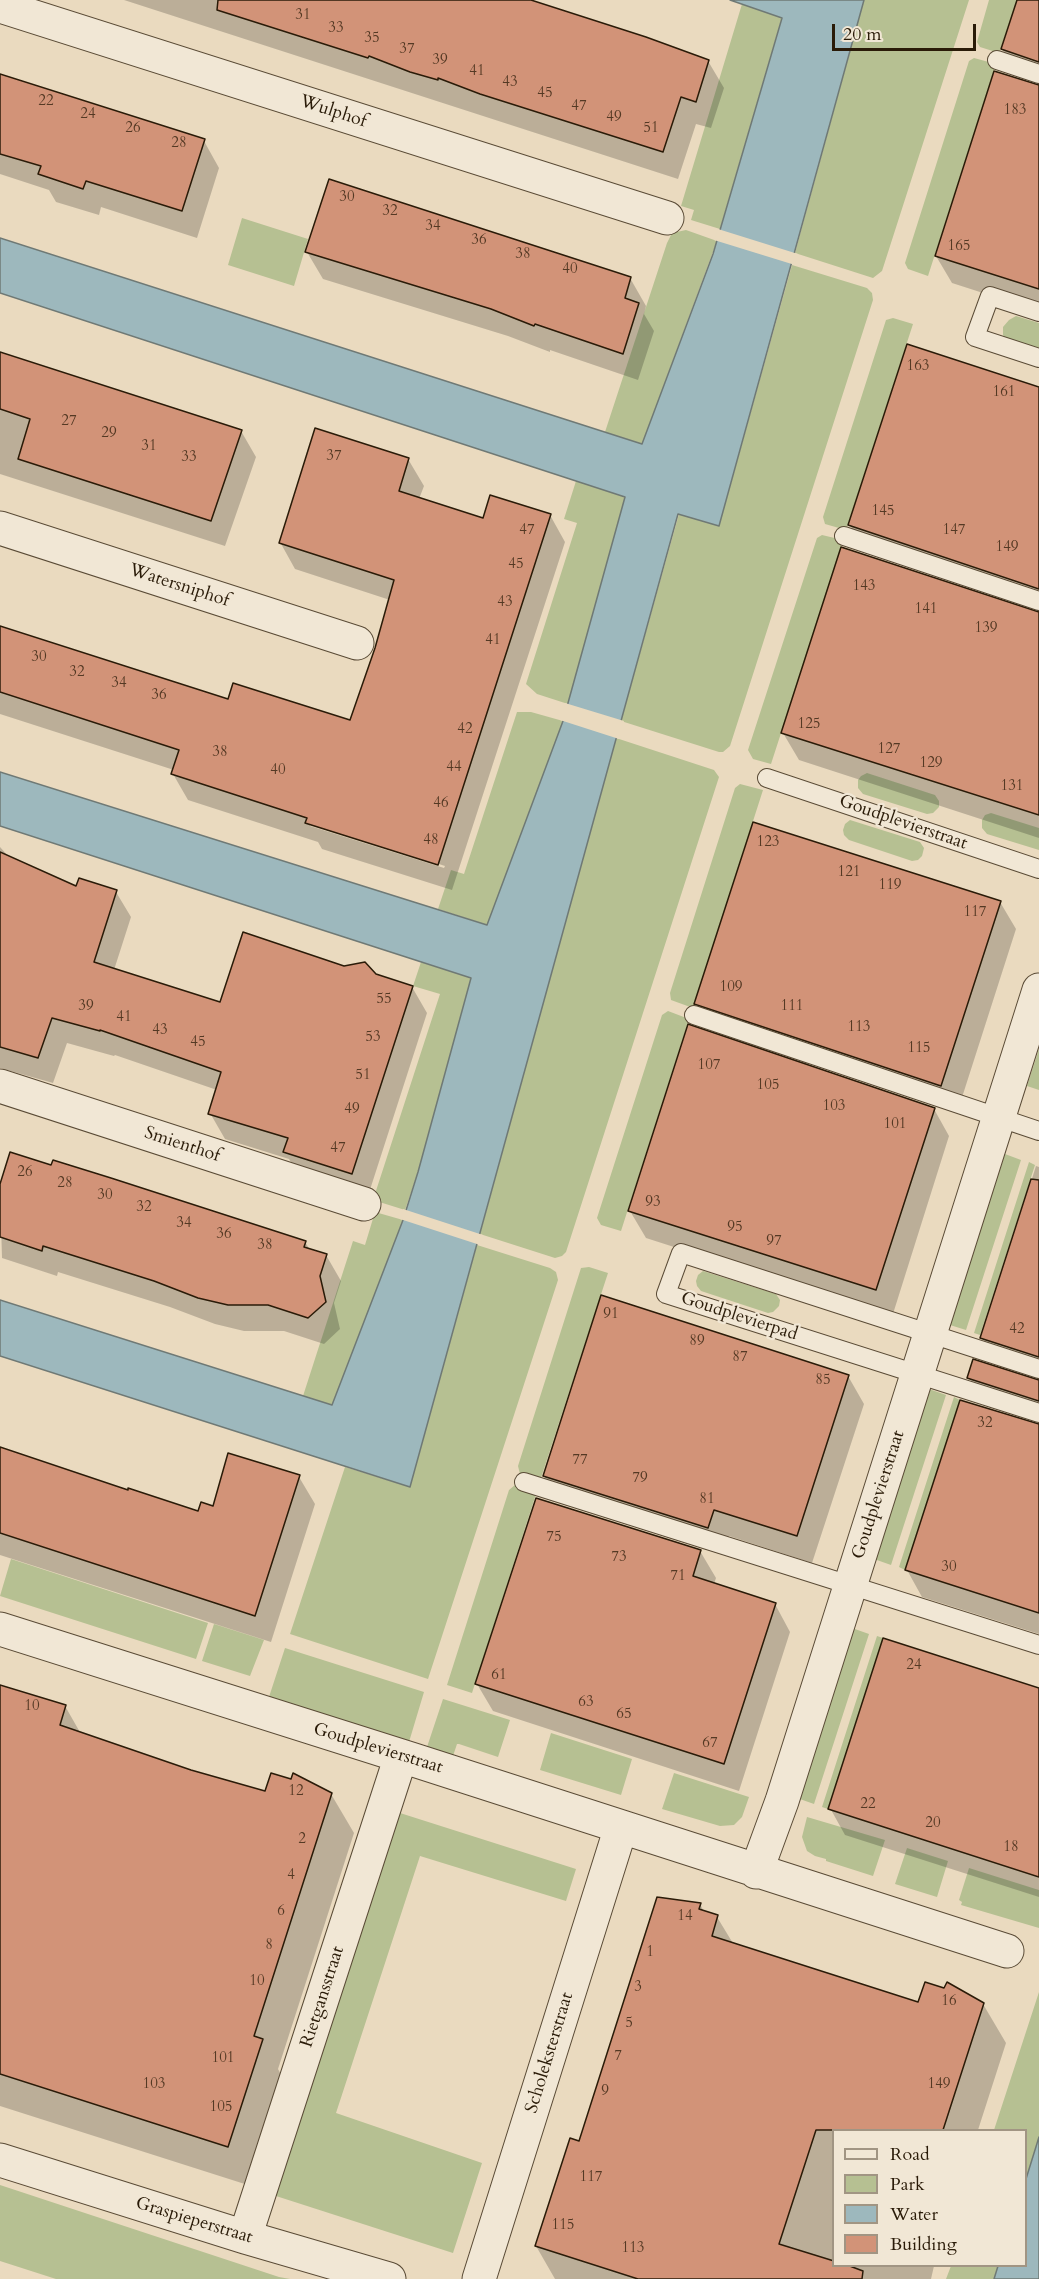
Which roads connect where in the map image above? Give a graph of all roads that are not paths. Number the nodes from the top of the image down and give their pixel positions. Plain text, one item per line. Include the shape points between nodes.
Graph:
1 (0, 6) edge
2 (997, 60) dead end
3 (1039, 74) edge
4 (667, 218) dead end
5 (1039, 312) edge
6 (1039, 358) edge
7 (0, 528) edge
8 (844, 536) dead end
9 (1039, 601) edge
10 (357, 643) dead end
11 (767, 778) dead end
12 (1039, 869) edge
13 (1039, 990) edge
14 (694, 1016) dead end
15 (0, 1086) edge
16 (998, 1118) junction
17 (1039, 1131) edge
18 (364, 1204) dead end
19 (930, 1334) junction
20 (1039, 1369) edge
21 (917, 1375) junction
22 (1039, 1413) edge
23 (524, 1482) dead end
24 (850, 1585) junction
25 (0, 1629) edge
26 (1039, 1645) edge
27 (400, 1756) junction
28 (621, 1827) junction
29 (756, 1872) junction
30 (1007, 1951) dead end
31 (0, 2160) edge
32 (244, 2238) junction
33 (389, 2279) edge
34 (479, 2279) edge

1 - 4 street, Wulphof
2 - 3 lane
5 - 6 lane via 990,296 975,337
7 - 10 street, Watersniphof
8 - 9 lane
11 - 12 lane, Goudplevierstraat
13 - 16 street, Goudplevierstraat
14 - 16 lane
15 - 18 street, Smienthof
16 - 17 lane
16 - 19 street, Goudplevierstraat
19 - 20 lane, Goudplevierpad
19 - 21 street, Goudplevierstraat
19 - 21 lane, Goudplevierpad via 681,1253 666,1294
21 - 22 lane, Goudplevierpad
21 - 24 street, Goudplevierstraat
23 - 24 lane
24 - 26 lane
24 - 29 street, Goudplevierstraat
25 - 27 street, Goudplevierstraat
27 - 28 street, Goudplevierstraat
27 - 32 street, Rietgansstraat
28 - 29 street, Goudplevierstraat
28 - 34 street, Scholeksterstraat
29 - 30 street, Goudplevierstraat
31 - 32 street, Graspieperstraat
32 - 33 street, Graspieperstraat

